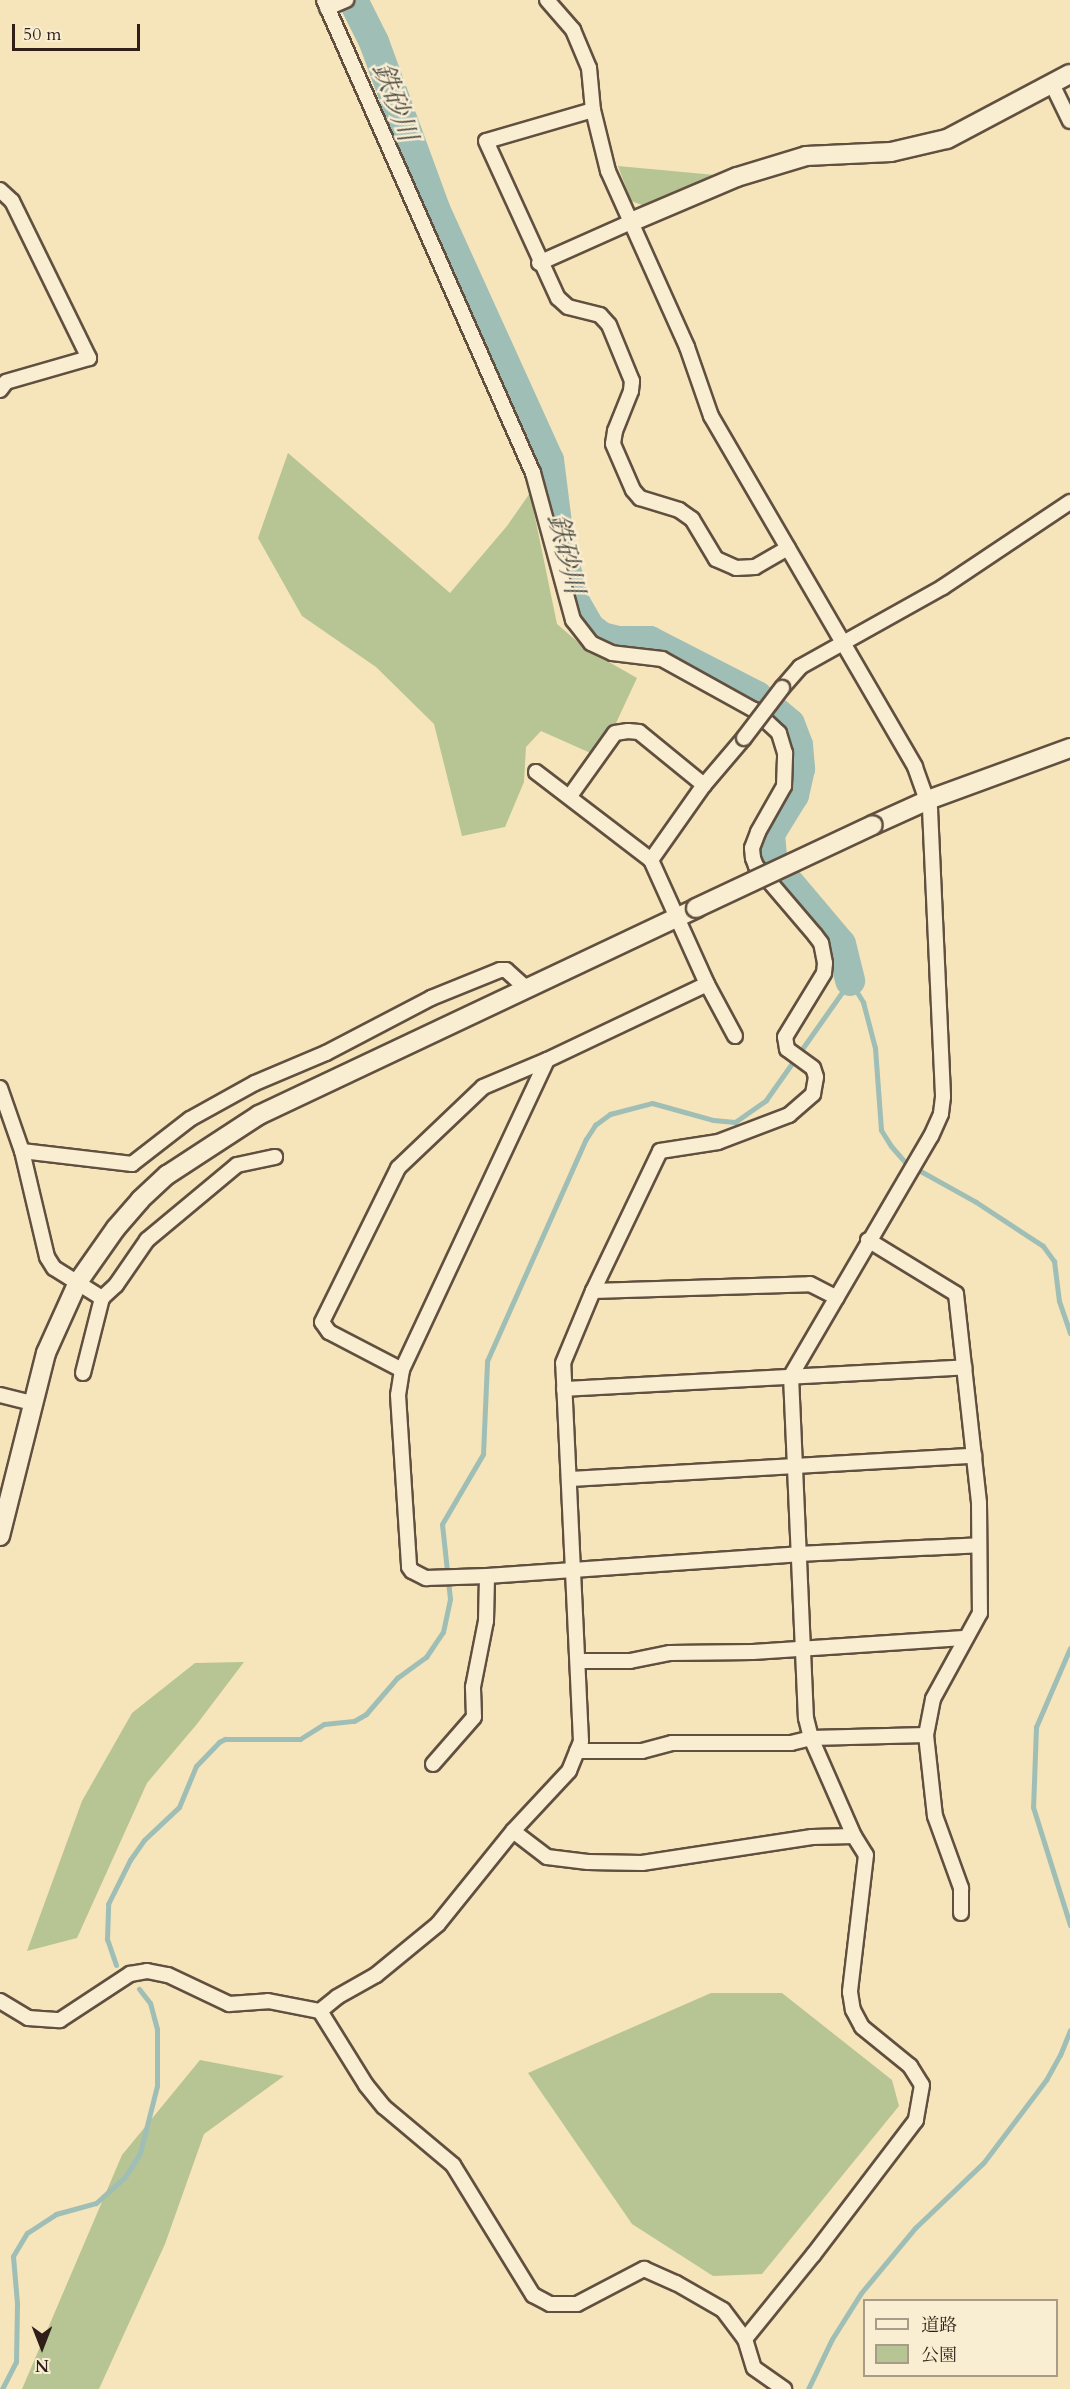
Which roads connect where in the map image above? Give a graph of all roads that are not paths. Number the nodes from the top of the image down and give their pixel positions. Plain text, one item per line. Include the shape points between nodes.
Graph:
1 (346, 0) edge
2 (547, 0) edge
3 (326, 4) edge
4 (1070, 74) edge
5 (1052, 84) junction
6 (593, 110) junction
7 (1070, 121) edge
8 (0, 190) edge
9 (631, 222) junction
10 (539, 263) junction
11 (0, 390) edge
12 (1070, 502) edge
13 (788, 548) junction
14 (842, 641) junction
15 (1070, 748) edge
16 (536, 772) dead end
17 (704, 785) junction
18 (570, 796) junction
19 (928, 800) junction
20 (651, 860) junction
21 (676, 917) junction
22 (707, 984) junction
23 (525, 987) junction
24 (735, 1036) dead end
25 (548, 1060) junction
26 (0, 1088) edge
27 (22, 1151) junction
28 (275, 1157) dead end
29 (868, 1240) junction
30 (78, 1282) junction
31 (593, 1291) junction
32 (102, 1298) junction
33 (837, 1298) junction
34 (964, 1366) junction
35 (402, 1370) junction
36 (83, 1373) dead end
37 (791, 1376) junction
38 (564, 1389) junction
39 (0, 1395) edge
40 (33, 1403) junction
41 (974, 1456) junction
42 (794, 1466) junction
43 (569, 1479) junction
44 (0, 1536) edge
45 (979, 1545) junction
46 (798, 1554) junction
47 (574, 1571) junction
48 (480, 1576) junction
49 (964, 1638) junction
50 (803, 1649) junction
51 (579, 1661) junction
52 (927, 1735) junction
53 (811, 1738) junction
54 (577, 1751) junction
55 (434, 1764) dead end
56 (513, 1831) junction
57 (854, 1836) junction
58 (961, 1913) dead end
59 (0, 2001) edge
60 (320, 2011) junction
61 (745, 2339) junction
62 (783, 2389) edge

1 - 3 street
2 - 6 street via 573,30 589,69
3 - 31 street via 533,472 573,621 591,643 612,653 662,659 754,710 784,742 784,786 752,848 756,866 821,943 824,973 785,1037 787,1049 813,1068 813,1094 789,1115 718,1142 660,1151
4 - 5 street
5 - 7 street
5 - 9 street via 946,139 891,152 806,156 737,177
6 - 9 street via 608,171
6 - 10 street via 486,141
8 - 11 street via 12,201 89,358 6,382
9 - 10 street
9 - 13 street via 687,347 711,416
10 - 13 street via 558,298 568,307 600,315 609,325 632,381 613,444 633,490 640,498 679,510 692,519 716,559 736,568 755,567
12 - 14 street via 943,587
13 - 14 street
14 - 17 street, bridge via 800,667
14 - 19 street via 915,767
15 - 19 street
16 - 18 street
17 - 18 street via 639,732 628,730 615,733
17 - 20 street
18 - 20 street
19 - 21 street, bridge
19 - 29 street via 941,1114
20 - 21 street
21 - 22 street
21 - 23 street
22 - 24 street
22 - 25 street
23 - 27 street via 506,970 500,970 431,998 326,1053 255,1083 190,1119 132,1164
23 - 30 street via 259,1115 208,1146 166,1175 140,1200
25 - 35 street
25 - 35 street via 483,1087 398,1168 323,1317 323,1326 329,1332
26 - 27 street
27 - 30 street via 47,1257 54,1268
28 - 32 street via 237,1165 192,1200 147,1240 116,1285
29 - 33 street
29 - 34 street via 956,1294
30 - 32 street
30 - 40 street via 46,1353
31 - 33 street via 810,1284
31 - 38 street via 564,1363
32 - 36 street
33 - 37 street
34 - 37 street
34 - 41 street
35 - 48 street via 398,1395 409,1567 426,1578
37 - 38 street
37 - 42 street
38 - 43 street
39 - 40 street
40 - 44 street
41 - 42 street
41 - 45 street
42 - 43 street
42 - 46 street
43 - 47 street
45 - 46 street
45 - 49 street via 980,1613
46 - 47 street
46 - 50 street
47 - 48 street
47 - 51 street
48 - 55 street via 486,1621 473,1687 474,1717
49 - 50 street
49 - 52 street via 933,1699
50 - 51 street via 670,1653 630,1661
50 - 53 street via 806,1718
51 - 54 street via 581,1742
52 - 53 street
52 - 58 street via 935,1816 961,1888
53 - 54 street via 791,1743 672,1743 642,1751
53 - 57 street
54 - 56 street via 569,1771
56 - 57 street via 547,1857 620,1863 812,1837
56 - 60 street via 438,1924 376,1975
57 - 61 street via 866,1855 850,1992 853,2010 862,2027 910,2066 922,2085 916,2120
59 - 60 street via 28,2018 60,2020 130,1974 147,1971 168,1975 229,2004 268,2001
60 - 61 street via 384,2107 453,2165 533,2295 550,2304 577,2304 645,2269 723,2310
61 - 62 street via 754,2368

